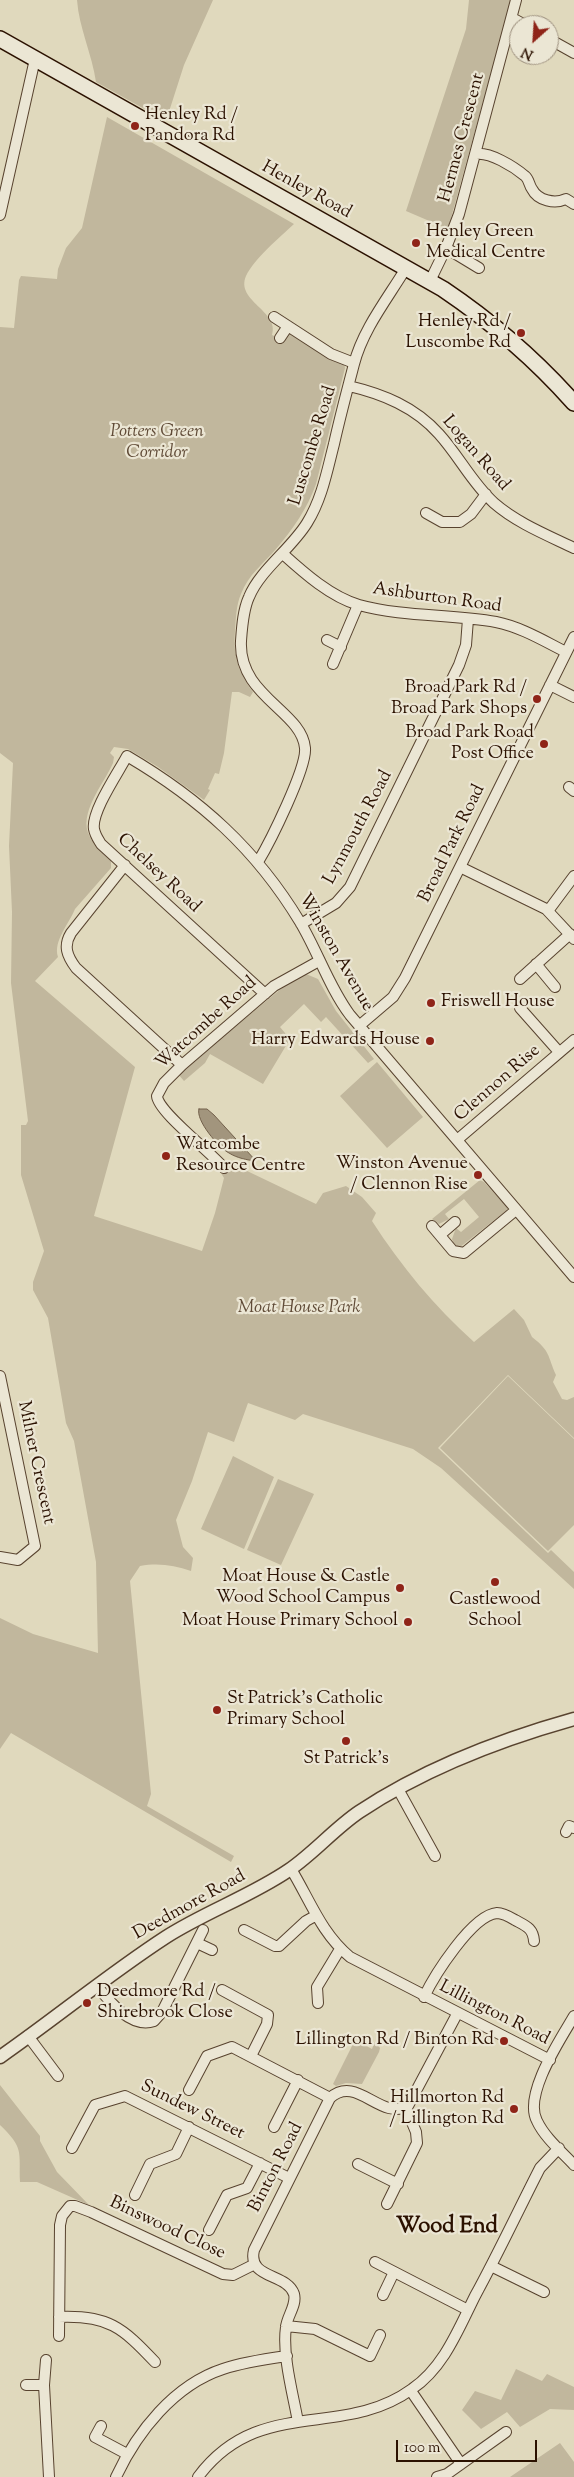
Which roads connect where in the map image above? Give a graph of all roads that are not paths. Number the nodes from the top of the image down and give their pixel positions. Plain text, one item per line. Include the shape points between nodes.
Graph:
1 (516, 0) edge
2 (513, 15) edge
3 (509, 29) edge
4 (0, 39) edge
5 (559, 44) edge
6 (574, 53) edge
7 (35, 59) junction
8 (476, 154) junction
9 (574, 204) edge
10 (0, 215) edge
11 (446, 248) junction
12 (406, 268) junction
13 (479, 268) dead end
14 (430, 281) junction
15 (274, 317) dead end
16 (288, 326) junction
17 (280, 338) dead end
18 (354, 364) junction
19 (349, 386) junction
20 (574, 404) edge
21 (486, 494) junction
22 (426, 513) dead end
23 (574, 548) edge
24 (284, 554) junction
25 (358, 605) junction
26 (468, 619) junction
27 (574, 637) edge
28 (327, 640) dead end
29 (341, 647) junction
30 (566, 652) junction
31 (333, 664) dead end
32 (550, 685) junction
33 (574, 697) edge
34 (127, 756) joint
35 (258, 862) junction
36 (125, 865) junction
37 (460, 867) junction
38 (574, 876) edge
39 (548, 910) junction
40 (301, 924) junction
41 (572, 937) edge
42 (319, 961) junction
43 (536, 964) junction
44 (520, 979) dead end
45 (556, 987) dead end
46 (264, 994) junction
47 (520, 1008) dead end
48 (359, 1026) junction
49 (574, 1040) edge
50 (559, 1052) junction
51 (182, 1065) junction
52 (457, 1140) junction
53 (224, 1168) dead end
54 (516, 1210) junction
55 (455, 1222) dead end
56 (432, 1226) dead end
57 (440, 1235) junction
58 (574, 1277) edge
59 (0, 1376) edge
60 (0, 1557) edge
61 (574, 1718) edge
62 (398, 1789) junction
63 (436, 1856) dead end
64 (291, 1869) junction
65 (315, 1916) junction
66 (203, 1930) dead end
67 (244, 1930) dead end
68 (534, 1941) dead end
69 (197, 1943) junction
70 (340, 1949) junction
71 (212, 1950) dead end
72 (97, 1986) junction
73 (222, 1990) dead end
74 (424, 1997) junction
75 (318, 2003) dead end
76 (457, 2014) junction
77 (574, 2016) edge
78 (28, 2036) junction
79 (0, 2056) edge
80 (251, 2056) junction
81 (550, 2060) junction
82 (58, 2076) dead end
83 (298, 2080) junction
84 (189, 2090) dead end
85 (330, 2098) junction
86 (406, 2108) junction
87 (189, 2127) junction
88 (274, 2128) dead end
89 (72, 2148) dead end
90 (559, 2148) junction
91 (260, 2163) junction
92 (358, 2164) dead end
93 (574, 2165) edge
94 (289, 2178) junction
95 (398, 2184) junction
96 (135, 2195) dead end
97 (387, 2204) dead end
98 (209, 2230) dead end
99 (375, 2262) dead end
100 (255, 2264) junction
101 (491, 2266) junction
102 (394, 2272) junction
103 (544, 2292) dead end
104 (383, 2295) dead end
105 (468, 2310) junction
106 (59, 2317) junction
107 (286, 2326) junction
108 (59, 2336) dead end
109 (380, 2336) dead end
110 (287, 2356) junction
111 (46, 2360) dead end
112 (155, 2362) dead end
113 (26, 2385) dead end
114 (44, 2385) junction
115 (411, 2390) junction
116 (298, 2422) junction
117 (101, 2426) dead end
118 (506, 2432) dead end
119 (126, 2454) junction
120 (461, 2464) junction
121 (49, 2477) edge
122 (116, 2477) edge
123 (198, 2477) edge
124 (437, 2477) edge

1 - 2 street, Hermes Crescent
3 - 8 street, Hermes Crescent
4 - 7 main road, Henley Road
5 - 6 street
7 - 10 street
7 - 12 main road, Henley Road
8 - 9 street via 485,153 527,177 533,192 550,202 566,199
8 - 11 street, Hermes Crescent
11 - 13 street
11 - 14 street, Hermes Crescent
12 - 14 main road, Henley Road
12 - 18 street, Luscombe Road via 367,330
14 - 20 main road, Henley Road via 509,337
15 - 16 street
16 - 17 street
16 - 18 street via 330,354
18 - 19 street, Luscombe Road
19 - 21 street, Logan Road via 396,402 426,422
19 - 24 street, Luscombe Road via 319,498 308,522
21 - 22 street via 471,514 460,522 442,522
21 - 23 street, Logan Road via 516,518
24 - 25 street, Ashburton Road via 316,582
24 - 35 street, Luscombe Road via 258,580 249,596 241,652 250,678 297,730 306,746 275,833
25 - 26 street, Ashburton Road
25 - 29 street, Ashburton Road
26 - 30 street, Ashburton Road via 505,624
26 - 40 street, Lynmouth Road via 466,645 459,665 350,887 336,903
27 - 30 street, Broad Park Road
28 - 29 street
29 - 31 street, Ashburton Road
30 - 32 street, Broad Park Road
32 - 33 street
32 - 37 street, Broad Park Road
34 - 35 street, Winston Avenue via 204,808
34 - 36 street, Chelsey Road via 94,822 94,830 102,844
35 - 40 street, Winston Avenue
36 - 46 street, Chelsey Road
36 - 51 street via 71,933 67,952 76,968
37 - 39 street
37 - 48 street, Broad Park Road via 399,990
38 - 39 street
39 - 41 street
40 - 42 street, Winston Avenue
41 - 43 street
42 - 46 street, Watcombe Road via 284,979
42 - 48 street, Winston Avenue via 340,1000
43 - 44 street
43 - 45 street
46 - 51 street, Watcombe Road
47 - 50 street, Clennon Rise
48 - 52 street, Winston Avenue
49 - 50 street, Clennon Rise
50 - 52 street, Clennon Rise
51 - 53 street, Watcombe Road via 160,1089 157,1102
52 - 54 street, Winston Avenue
54 - 57 street via 464,1253 453,1251
54 - 58 street, Winston Avenue
55 - 57 street
56 - 57 street
59 - 60 street, Milner Crescent via 35,1546 18,1560
61 - 62 street, Deedmore Road via 500,1742 424,1774
62 - 63 street
62 - 64 street, Deedmore Road via 359,1813
64 - 65 street, Lillington Road
64 - 72 street, Deedmore Road via 168,1936
65 - 67 street via 279,1946
65 - 70 street, Lillington Road
66 - 69 street
68 - 74 street, Lillington Road via 534,1934 528,1927 502,1914 491,1915 458,1944
69 - 71 street
69 - 72 street via 162,2012 154,2021 141,2022 119,2011
70 - 74 street, Lillington Road
70 - 75 street via 317,1987
72 - 78 street, Deedmore Road
73 - 80 street via 268,2015 267,2024
74 - 76 street, Lillington Road
76 - 81 street, Lillington Road
76 - 86 street via 412,2103
77 - 81 street
78 - 79 street, Deedmore Road
78 - 82 street
80 - 83 street
80 - 84 street via 232,2047 207,2056
81 - 90 street via 537,2087 533,2107 541,2128
83 - 85 street
83 - 88 street
85 - 86 street via 337,2092 353,2090 389,2109
85 - 94 street, Binton Road
86 - 95 street via 416,2132 417,2144
87 - 89 street, Sundew Street via 122,2096 95,2105
87 - 91 street, Sundew Street
87 - 96 street via 176,2154 150,2164
90 - 93 street
90 - 101 street via 540,2168
91 - 94 street, Sundew Street
91 - 98 street via 247,2188 228,2195
92 - 95 street
94 - 100 street, Binton Road via 254,2250
95 - 97 street
99 - 102 street
100 - 106 street, Binswood Close via 233,2275 223,2274 75,2206 66,2211 60,2225
100 - 107 street via 288,2286 294,2294
101 - 103 street
101 - 105 street
102 - 104 street
102 - 105 street
105 - 115 street via 440,2362
106 - 108 street
106 - 112 street via 91,2316 106,2321 135,2341
107 - 109 street via 314,2329 370,2356
107 - 110 street
110 - 116 street
110 - 119 street via 222,2369 199,2381 153,2418
111 - 114 street
113 - 114 street
114 - 121 street
115 - 116 street via 381,2407
115 - 120 street
116 - 123 street via 269,2427 232,2443
117 - 119 street via 95,2437
118 - 120 street
119 - 122 street
120 - 124 street

